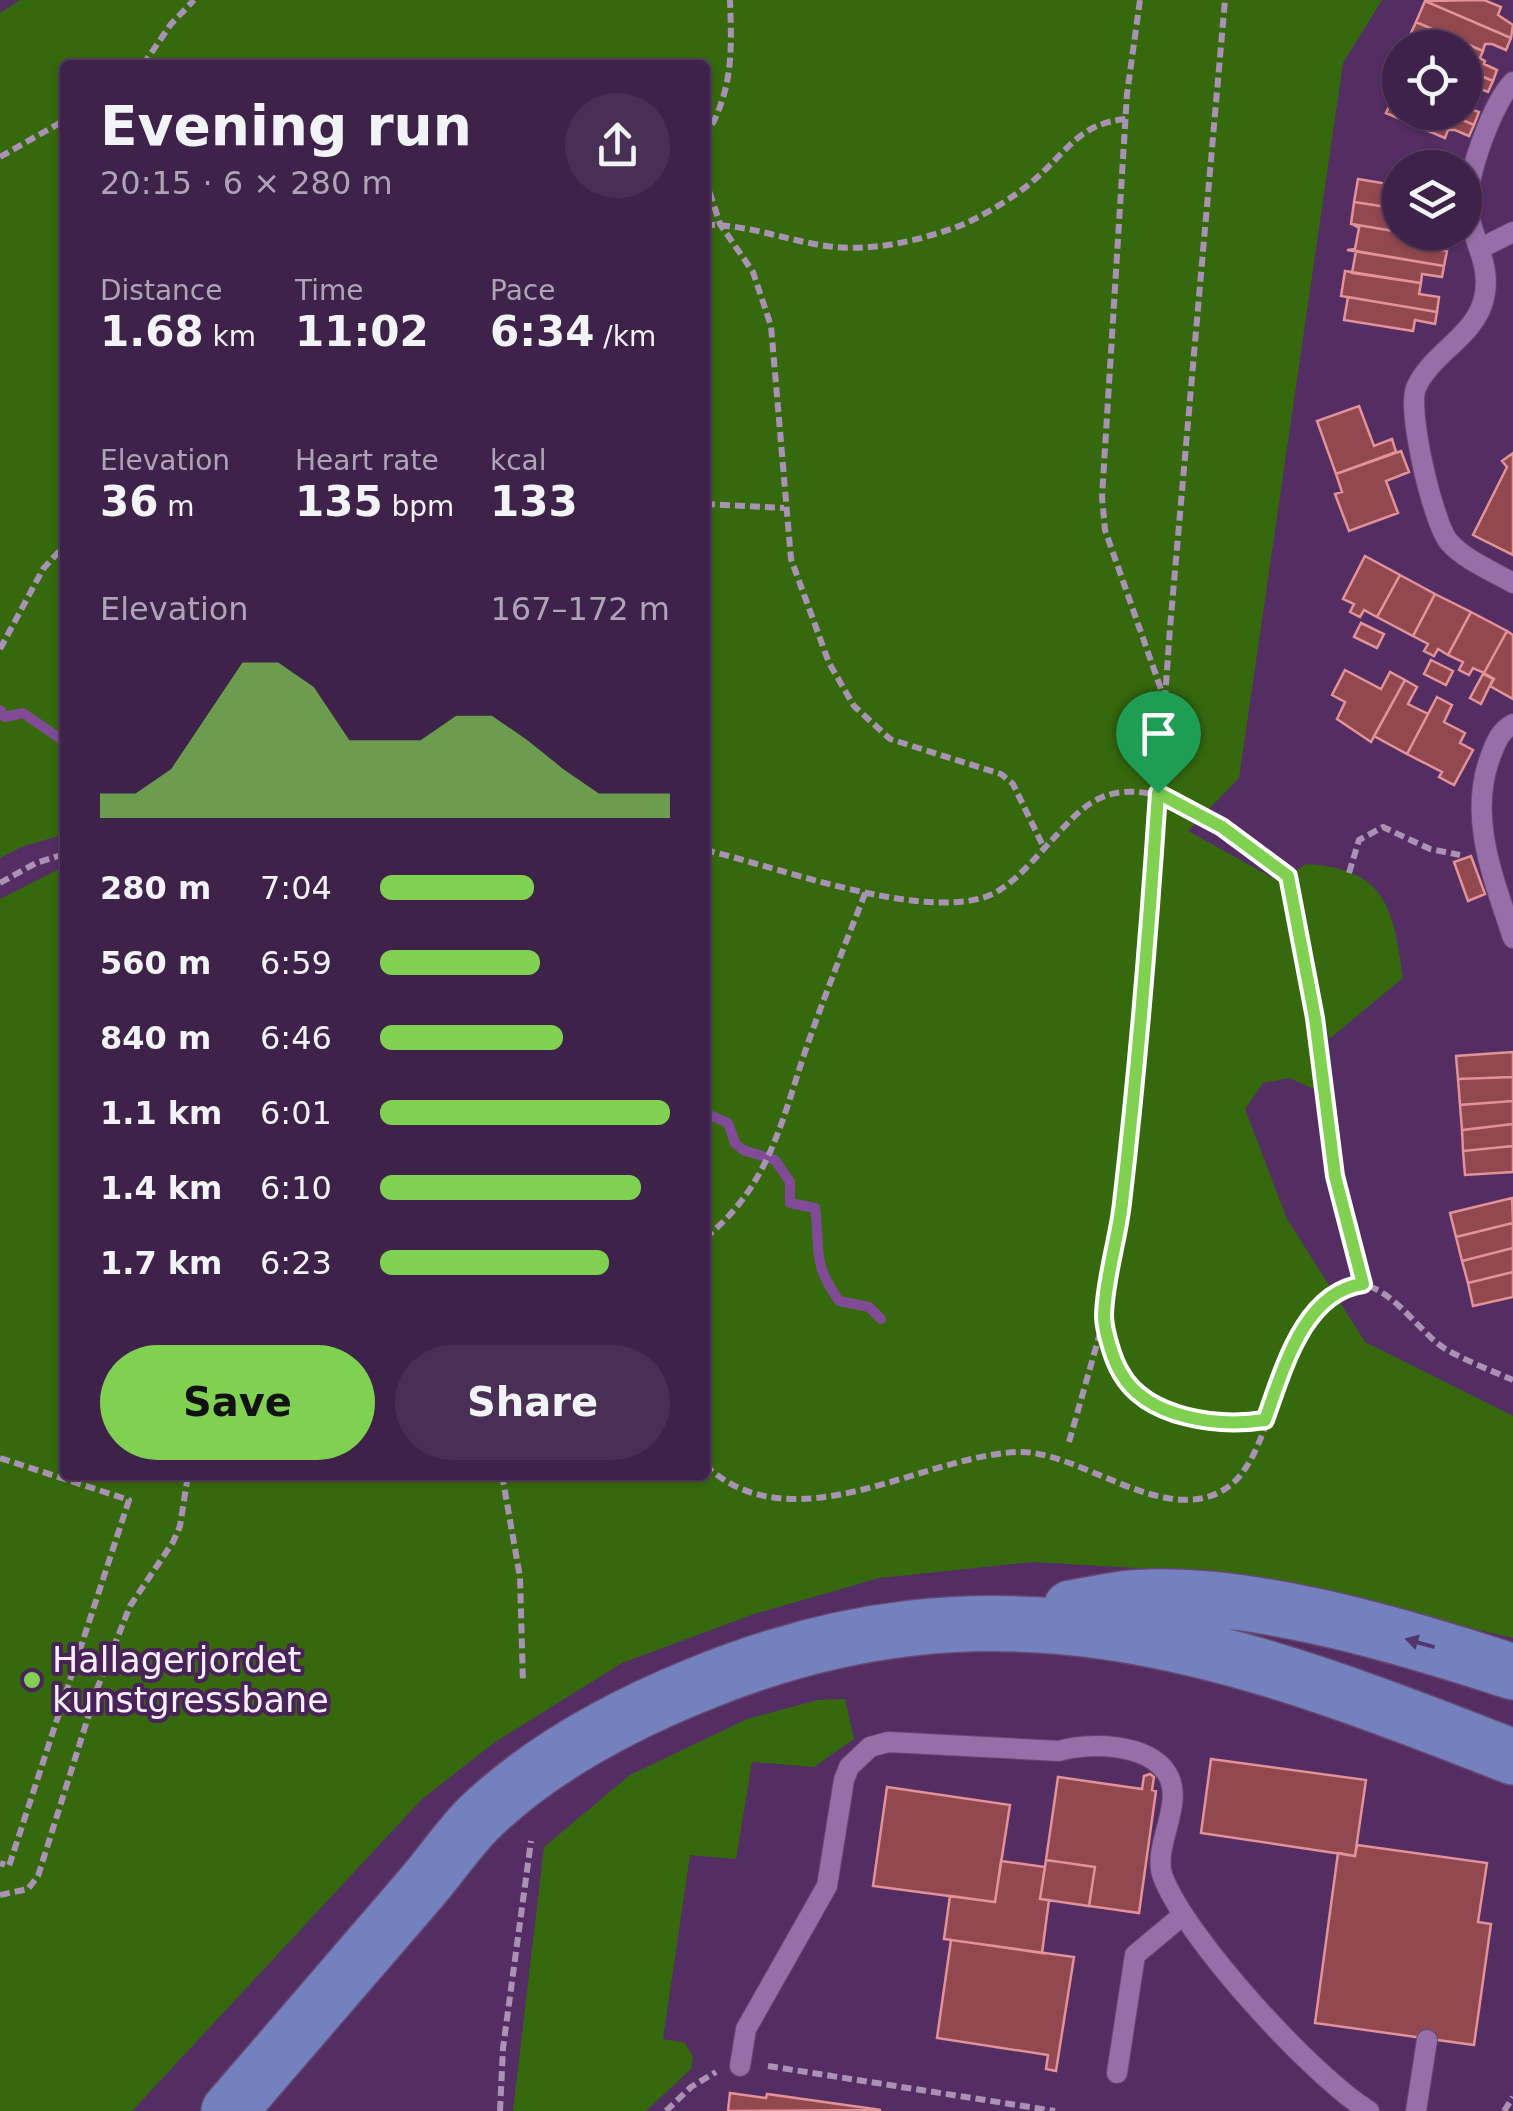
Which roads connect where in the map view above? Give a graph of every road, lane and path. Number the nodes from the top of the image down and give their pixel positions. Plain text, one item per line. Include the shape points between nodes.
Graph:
1 (194, 0) edge
2 (730, 0) edge
3 (1140, 0) edge
4 (1225, 0) edge
5 (146, 60) edge
6 (1513, 82) edge
7 (1126, 119) junction
8 (60, 123) edge
9 (710, 130) edge
10 (1482, 150) edge
11 (0, 157) edge
12 (710, 193) edge
13 (710, 224) edge
14 (720, 224) junction
15 (1513, 232) edge
16 (1482, 248) edge
17 (1481, 250) edge
18 (710, 504) edge
19 (784, 508) junction
20 (60, 550) edge
21 (1513, 583) edge
22 (0, 649) edge
23 (1165, 701) junction
24 (1513, 724) edge
25 (1158, 793) junction
26 (1044, 848) junction
27 (710, 851) edge
28 (1444, 852) dead end
29 (60, 856) edge
30 (1349, 873) dead end
31 (0, 883) edge
32 (866, 891) junction
33 (1513, 938) edge
34 (710, 1234) edge
35 (1363, 1284) junction
36 (1104, 1319) junction
37 (1513, 1380) edge
38 (1265, 1420) junction
39 (1069, 1442) dead end
40 (0, 1458) edge
41 (710, 1469) edge
42 (60, 1478) edge
43 (68, 1480) edge
44 (187, 1480) edge
45 (503, 1480) edge
46 (982, 1623) junction
47 (1513, 1672) edge
48 (523, 1683) dead end
49 (1513, 1756) edge
50 (531, 1841) dead end
51 (0, 1863) edge
52 (0, 1895) edge
53 (1182, 1916) junction
54 (1427, 2040) dead end
55 (740, 2066) junction
56 (1117, 2073) dead end
57 (1513, 2097) edge
58 (230, 2111) edge
59 (500, 2111) edge
60 (666, 2111) edge
61 (1055, 2111) edge
62 (1369, 2111) edge
63 (1416, 2111) edge
64 (1504, 2111) edge

1 - 5 path
2 - 9 path via 730,77
3 - 7 path
4 - 23 path
6 - 10 lane
7 - 14 path via 1096,124 1031,183 959,226 901,243 824,246
7 - 23 path via 1102,498 1106,530
8 - 11 path
12 - 14 path
13 - 14 path
14 - 19 path via 753,272 771,326
15 - 16 lane
17 - 21 lane via 1484,301 1417,386 1414,401 1446,538
18 - 19 path
19 - 26 path via 810,618 854,706 901,745 1002,774
20 - 22 path
23 - 25 path
24 - 33 lane via 1494,746 1481,799 1485,848
25 - 26 path via 1096,800
25 - 35 path via 1222,827 1288,876 1335,1176
25 - 36 path via 1139,1061
26 - 32 path via 984,898 941,904
27 - 32 path
28 - 30 path via 1383,827 1359,840
29 - 31 path
32 - 34 path via 766,1164
35 - 37 path via 1442,1346
35 - 38 path via 1345,1286 1312,1316
36 - 38 path via 1120,1373 1140,1396 1205,1421
36 - 39 path
38 - 41 path via 1235,1481 1191,1499 1132,1488 1037,1452 998,1454 794,1499 746,1492
40 - 42 path
43 - 51 path via 129,1500 9,1866
44 - 52 path via 180,1526 130,1606 96,1690 38,1876 28,1889
45 - 48 path via 520,1577
47 -> 46 main road via 1343,1623 1185,1598 1144,1596
46 - 49 main road via 1076,1626 1218,1652 1379,1703
46 - 58 main road via 874,1634 762,1660 595,1734 478,1818
50 - 59 path
53 - 55 lane via 1162,1876 1170,1781 1152,1758 1078,1745 1058,1751 888,1742 870,1747 844,1780 827,1886 746,2030
53 - 56 lane via 1135,1955
53 - 62 lane via 1276,2027 1343,2096
54 - 63 lane
55 - 60 path via 713,2073
55 - 61 path
57 - 64 path

